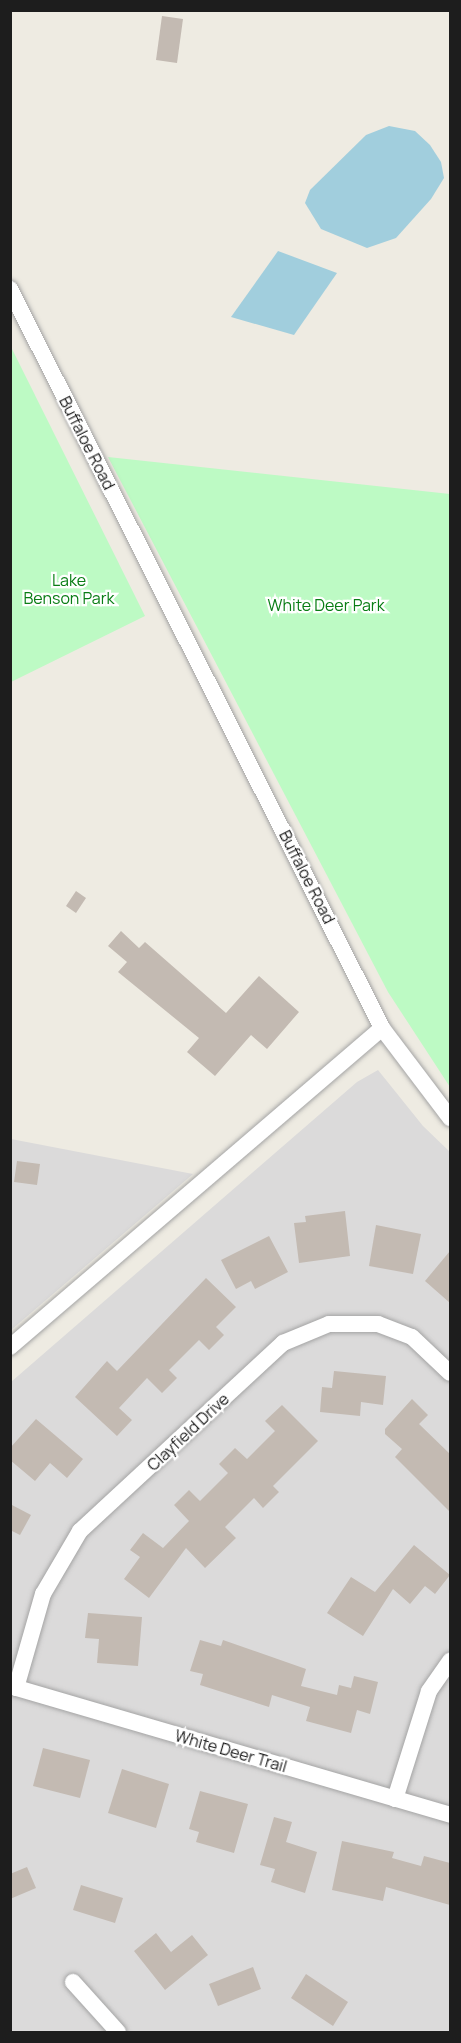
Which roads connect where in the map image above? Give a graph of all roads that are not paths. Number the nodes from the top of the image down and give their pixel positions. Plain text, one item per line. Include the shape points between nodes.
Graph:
1 (10, 289) edge
2 (382, 1028) junction
3 (450, 1118) edge
4 (10, 1347) edge
5 (450, 1373) edge
6 (450, 1661) edge
7 (13, 1687) edge
8 (395, 1799) junction
9 (450, 1815) edge
10 (73, 1982) dead end
11 (118, 2032) edge

1 - 2 street, Buffaloe Road
2 - 3 street, Buffaloe Road
2 - 4 street
5 - 7 street, Clayfield Drive via 412,1337 378,1324 329,1324 284,1343 80,1531 43,1594
6 - 8 street via 429,1691
7 - 8 street, White Deer Trail
8 - 9 street, White Deer Trail
10 - 11 street

